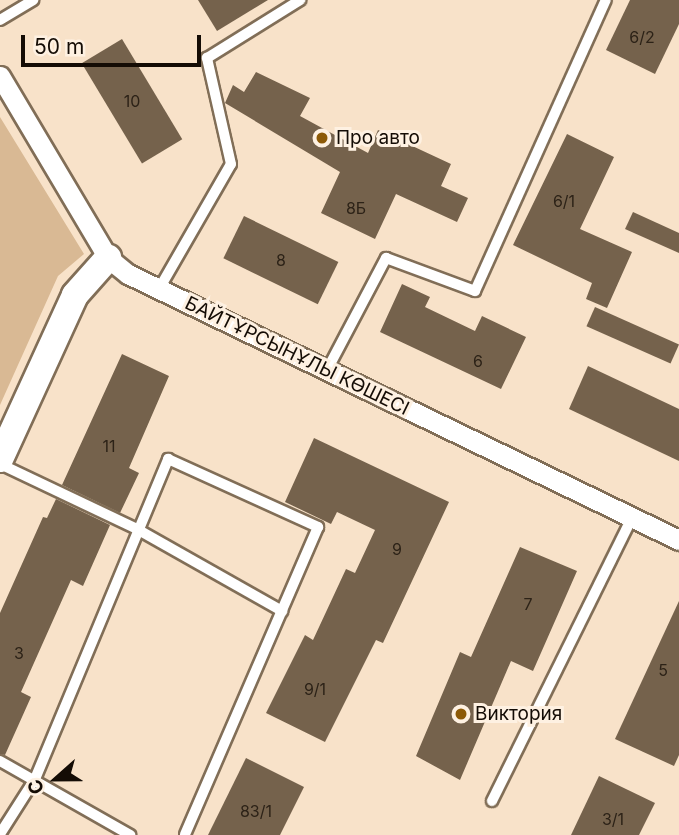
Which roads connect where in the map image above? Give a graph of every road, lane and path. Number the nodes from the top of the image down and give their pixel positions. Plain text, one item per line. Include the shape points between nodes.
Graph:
1 (33, 0) edge
2 (300, 0) edge
3 (606, 0) edge
4 (0, 20) edge
5 (0, 76) edge
6 (108, 258) junction
7 (159, 289) junction
8 (327, 370) junction
9 (0, 462) edge
10 (632, 518) junction
11 (137, 529) junction
12 (679, 540) edge
13 (282, 611) junction
14 (0, 761) edge
15 (35, 779) junction
16 (492, 800) dead end
17 (0, 834) edge
18 (130, 835) edge
19 (185, 835) edge

1 - 4 lane
2 - 7 lane via 207,58 231,164
3 - 8 lane via 475,291 386,258
5 - 6 street, БАЙТҰРСЫНҰЛЫ КӨШЕСІ
6 - 7 street, БАЙТҰРСЫНҰЛЫ КӨШЕСІ
6 - 9 street via 75,295
7 - 8 street, БАЙТҰРСЫНҰЛЫ КӨШЕСІ
8 - 10 street, БАЙТҰРСЫНҰЛЫ КӨШЕСІ
9 - 11 lane
10 - 12 street, БАЙТҰРСЫНҰЛЫ КӨШЕСІ
10 - 16 lane
11 - 13 lane
11 - 13 lane via 167,459 318,527
11 - 15 lane
13 - 19 lane
14 - 15 lane
15 - 17 lane
15 - 18 lane

